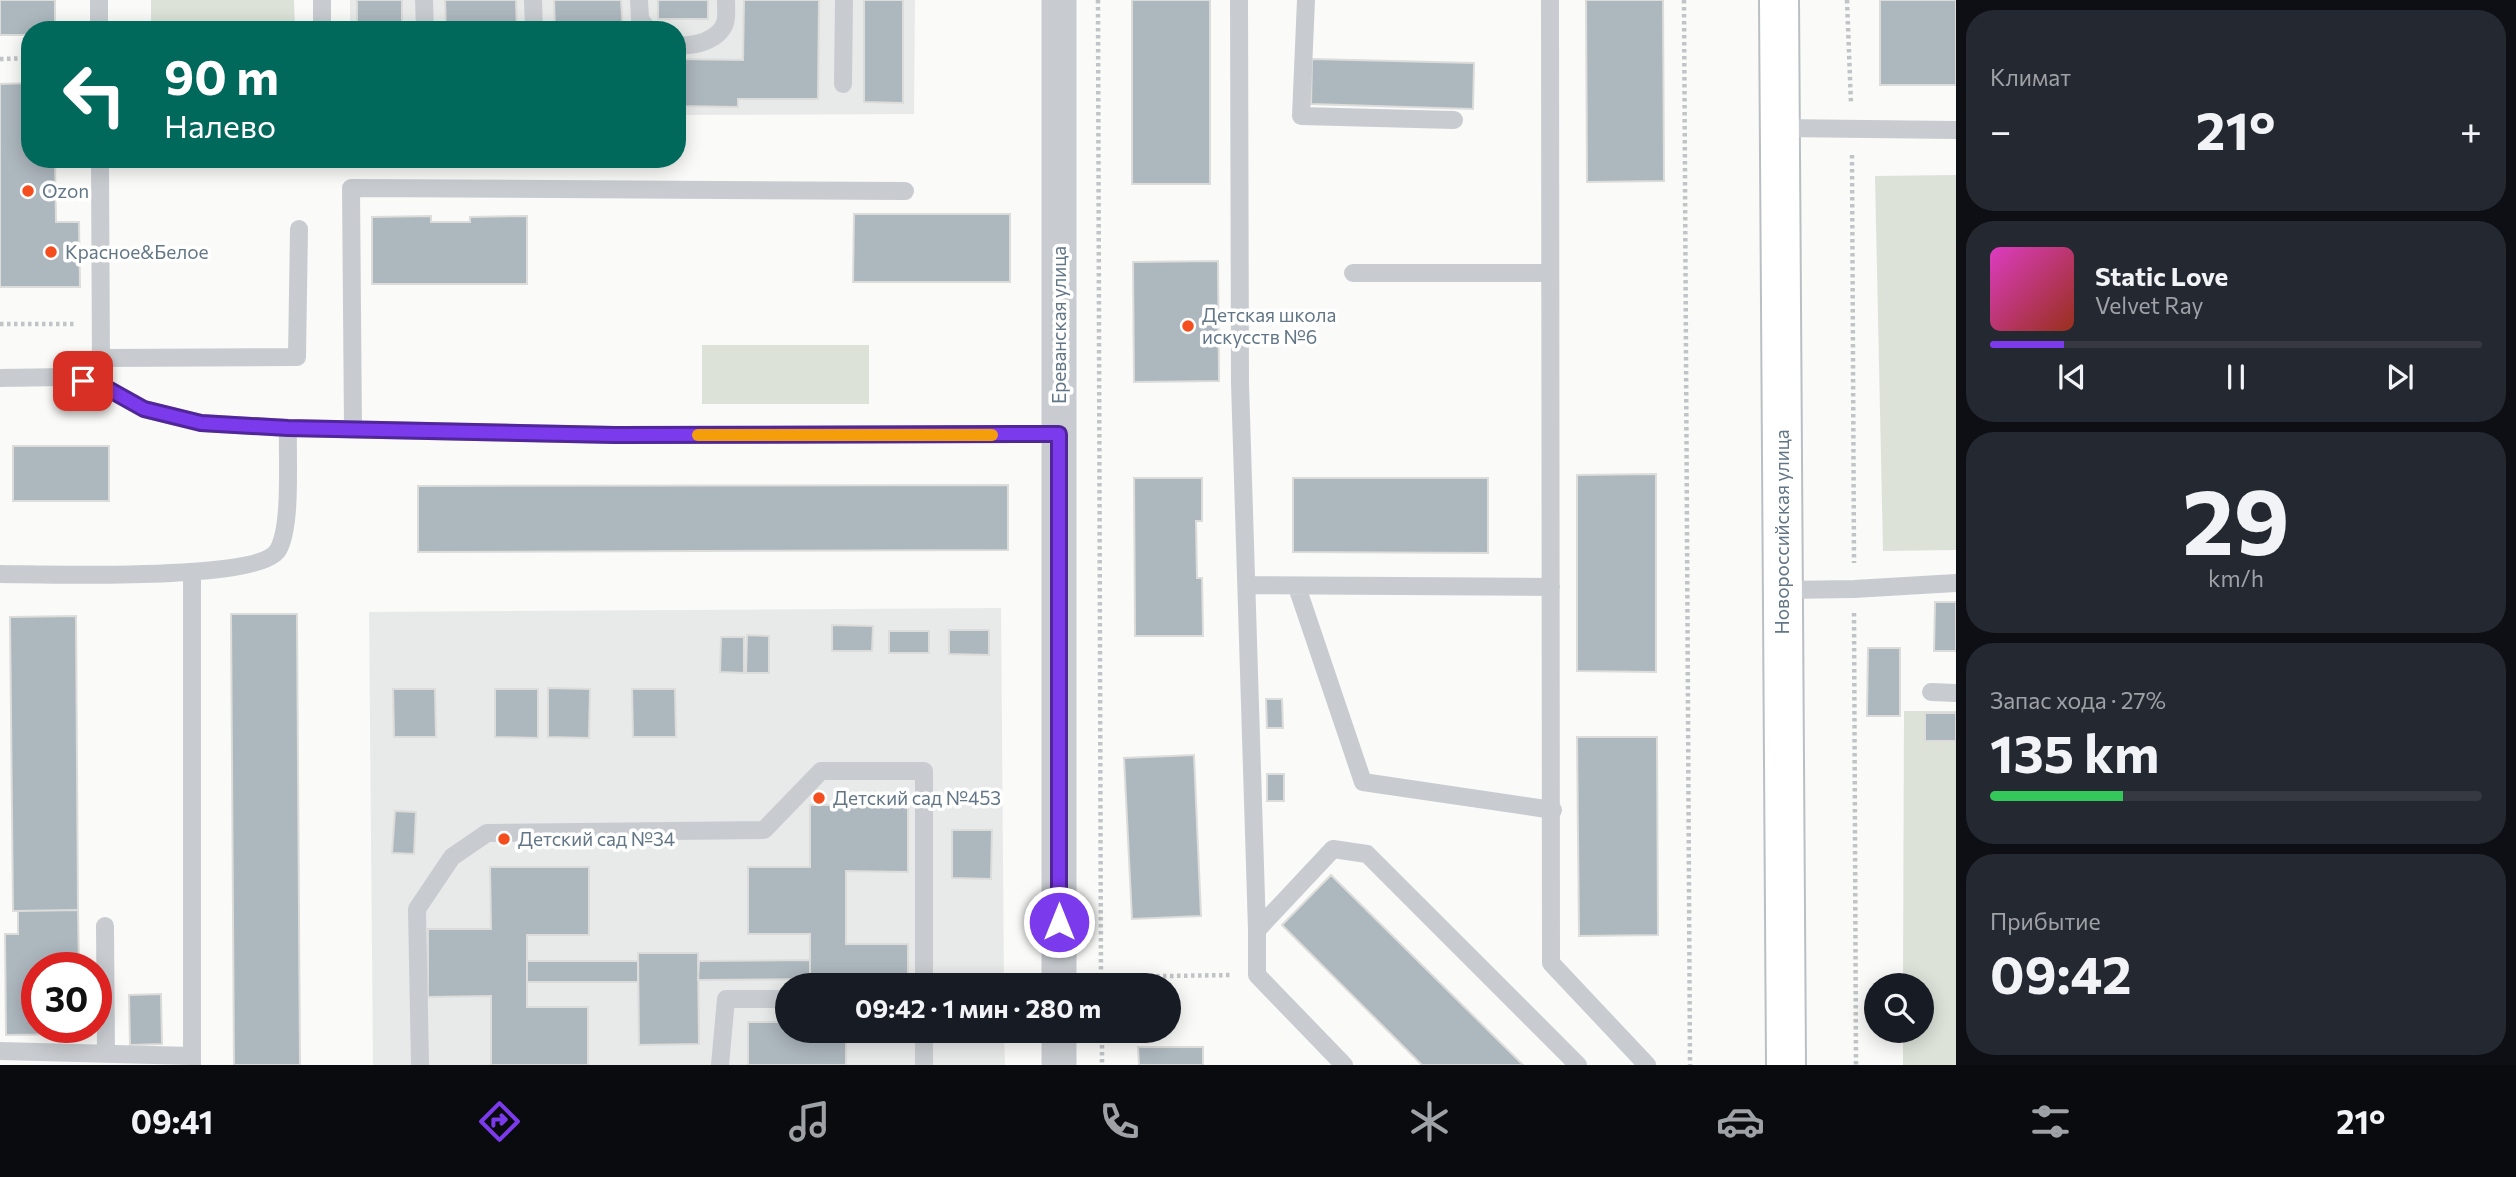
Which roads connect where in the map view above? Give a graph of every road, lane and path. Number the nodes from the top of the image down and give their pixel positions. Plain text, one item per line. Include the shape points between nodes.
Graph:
1 (99, 0) edge
2 (322, 0) edge
3 (424, 0) edge
4 (533, 0) edge
5 (639, 0) edge
6 (726, 0) edge
7 (844, 0) edge
8 (1059, 0) edge
9 (1098, 0) edge
10 (1239, 0) edge
11 (1306, 0) edge
12 (1550, 0) edge
13 (1684, 0) edge
14 (1779, 0) edge
15 (1847, 0) edge
16 (99, 21) edge
17 (322, 21) edge
18 (425, 21) edge
19 (534, 21) edge
20 (641, 21) edge
21 (686, 46) edge
22 (21, 58) edge
23 (0, 59) edge
24 (843, 84) dead end
25 (1454, 120) dead end
26 (1779, 128) junction
27 (1852, 129) junction
28 (1956, 130) edge
29 (100, 168) edge
30 (905, 191) dead end
31 (299, 229) dead end
32 (1353, 273) dead end
33 (1550, 273) junction
34 (0, 324) edge
35 (102, 324) junction
36 (102, 358) junction
37 (0, 378) edge
38 (101, 385) junction
39 (288, 428) junction
40 (353, 429) junction
41 (1059, 434) junction
42 (192, 573) junction
43 (0, 574) edge
44 (1956, 583) edge
45 (1247, 585) junction
46 (1297, 587) junction
47 (1551, 587) junction
48 (1854, 589) junction
49 (1783, 590) junction
50 (1931, 692) dead end
51 (1956, 693) edge
52 (1553, 810) junction
53 (105, 926) dead end
54 (1257, 930) junction
55 (924, 973) edge
56 (1059, 973) edge
57 (1101, 973) edge
58 (1257, 975) junction
59 (1181, 976) edge
60 (775, 999) edge
61 (924, 1043) edge
62 (1059, 1043) edge
63 (1102, 1043) edge
64 (0, 1051) edge
65 (106, 1053) junction
66 (192, 1061) edge
67 (419, 1065) edge
68 (720, 1065) edge
69 (924, 1065) edge
70 (1059, 1065) edge
71 (1102, 1065) edge
72 (1344, 1065) edge
73 (1578, 1065) edge
74 (1647, 1065) edge
75 (1690, 1065) edge
76 (1786, 1065) edge
77 (1856, 1065) edge

1 - 16 lane
2 - 17 lane
3 - 18 lane
4 - 19 lane
5 - 20 lane
6 - 21 lane via 725,23 712,39
7 - 24 lane
8 - 41 street, Ереванская улица
9 - 57 path
10 - 45 lane via 1240,383
11 - 25 lane via 1301,116
12 - 33 lane
13 - 75 path
14 - 26 main road, Новороссийская улица
15 - 27 path
22 - 23 path
26 - 27 lane
26 - 49 main road, Новороссийская улица
27 - 28 lane
27 - 48 path
29 - 35 lane
30 - 40 lane via 351,188
31 - 36 lane via 297,357
32 - 33 lane
33 - 47 lane
34 - 35 path
35 - 36 lane
36 - 38 lane
37 - 38 lane via 66,377
38 - 39 lane via 144,409 201,423
39 - 40 lane
39 - 42 lane via 286,532 277,552 259,562
40 - 41 lane via 615,435
41 - 56 street, Ереванская улица
42 - 43 lane
42 - 66 lane
44 - 48 lane
45 - 46 lane
45 - 54 lane
46 - 47 lane
46 - 52 lane via 1363,782
47 - 52 lane
48 - 49 lane
48 - 77 path
49 - 76 main road, Новороссийская улица
50 - 51 lane
52 - 74 lane via 1552,963
53 - 65 lane
54 - 58 lane
54 - 73 lane via 1333,849 1367,855
55 - 67 lane via 924,771 821,771 764,830 487,833 452,857 417,909
58 - 59 path
58 - 72 lane
60 - 68 lane via 726,999
61 - 69 lane
62 - 70 street
63 - 71 path
64 - 65 lane
65 - 66 lane

